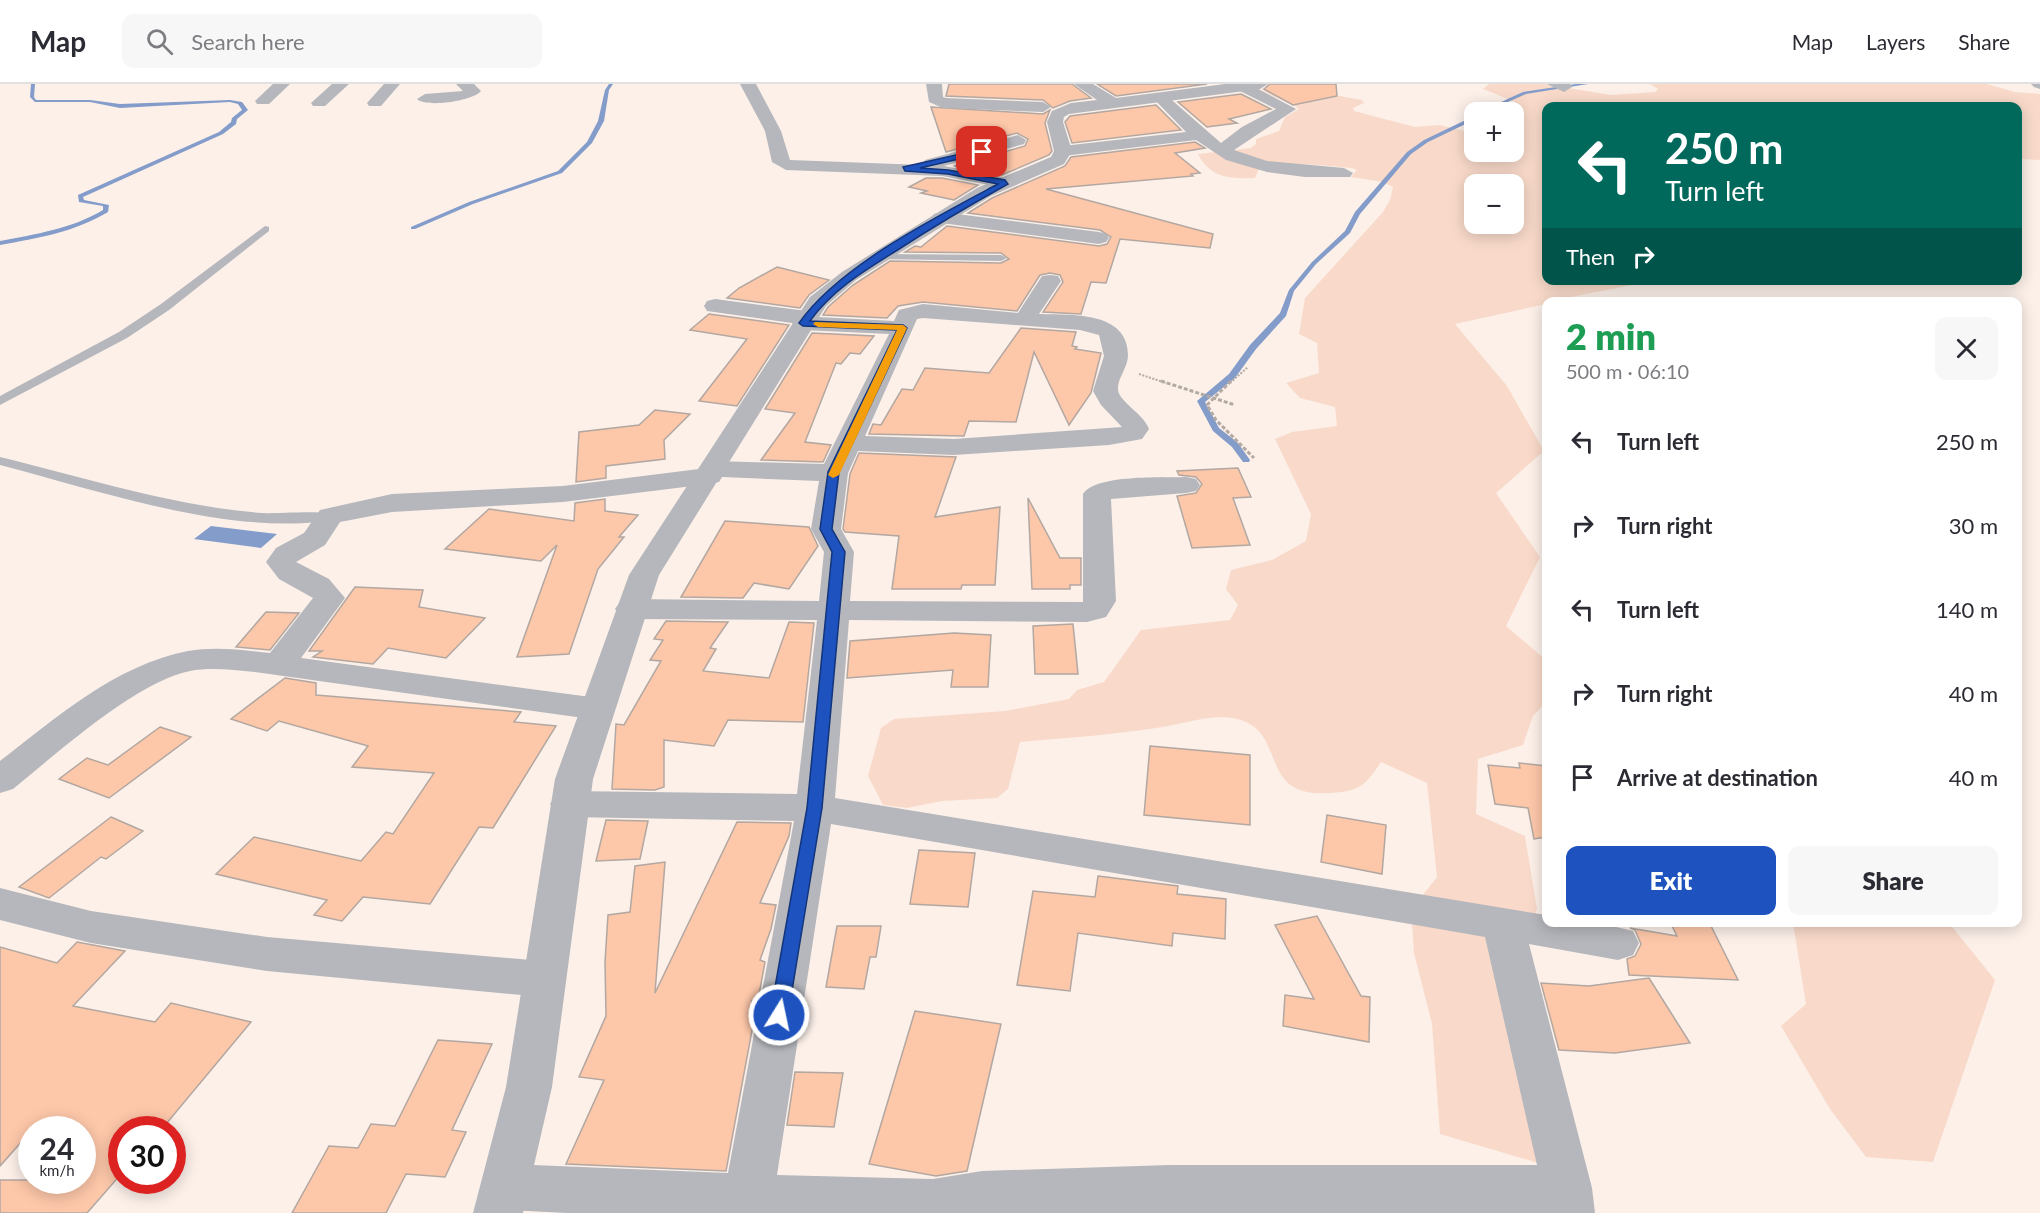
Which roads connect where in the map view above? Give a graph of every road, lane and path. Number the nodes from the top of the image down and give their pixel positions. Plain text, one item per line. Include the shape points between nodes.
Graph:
1 (282, 84) edge
2 (341, 84) edge
3 (392, 84) edge
4 (464, 84) edge
5 (748, 84) edge
6 (934, 84) edge
7 (1082, 84) edge
8 (1260, 84) edge
9 (1021, 87) dead end
10 (1243, 87) junction
11 (1161, 98) junction
12 (425, 99) dead end
13 (263, 101) dead end
14 (319, 103) dead end
15 (375, 103) dead end
16 (1113, 103) junction
17 (1051, 110) junction
18 (1199, 135) junction
19 (1018, 140) dead end
20 (1063, 151) junction
21 (1222, 151) junction
22 (905, 169) junction
23 (1344, 173) dead end
24 (1005, 183) junction
25 (940, 218) junction
26 (265, 229) dead end
27 (1100, 238) dead end
28 (880, 257) junction
29 (1001, 258) dead end
30 (1050, 281) dead end
31 (715, 306) dead end
32 (805, 320) junction
33 (1024, 320) junction
34 (903, 328) junction
35 (1115, 367) junction
36 (1248, 367) dead end
37 (1211, 396) junction
38 (0, 401) edge
39 (1235, 405) dead end
40 (841, 458) junction
41 (1254, 458) dead end
42 (0, 461) edge
43 (711, 472) junction
44 (1186, 485) dead end
45 (330, 516) junction
46 (632, 609) junction
47 (833, 610) junction
48 (279, 665) junction
49 (598, 709) junction
50 (0, 780) edge
51 (569, 804) junction
52 (814, 808) junction
53 (0, 904) edge
54 (1503, 924) junction
55 (1618, 943) dead end
56 (543, 979) junction
57 (748, 1199) junction
58 (502, 1200) edge
59 (1568, 1200) edge

1 - 13 street
2 - 14 street
3 - 15 street
4 - 12 street via 473,91 468,95
5 - 22 street via 773,131 783,163
6 - 17 street via 935,99 943,103
7 - 16 street
8 - 10 street
9 - 17 street
10 - 11 street
10 - 21 street via 1288,109 1248,130
11 - 16 street
11 - 18 street
16 - 17 street
17 - 20 street
18 - 20 street
18 - 21 street
19 - 22 street
20 - 24 street via 1056,162
21 - 23 street via 1262,168
22 - 24 street
24 - 25 street
25 - 27 street
25 - 28 street
26 - 38 lane via 123,335
28 - 29 lane
28 - 32 street via 824,297
30 - 33 street
31 - 32 street
32 - 34 street
32 - 43 street
33 - 34 street via 923,311 907,315
33 - 35 street via 1108,330 1115,340
34 - 40 street
35 - 37 path
35 - 40 street via 1106,393 1134,421 1133,433
36 - 37 path via 1234,382
37 - 39 path
37 - 41 path via 1211,413
40 - 43 street
40 - 47 street via 826,529 839,552
42 - 45 lane via 225,515 297,521
43 - 45 street via 563,494 392,503
43 - 46 street via 644,575
44 - 47 street via 1112,489 1097,494 1100,601 1095,610
45 - 48 street via 315,539 281,562 286,570 317,583 329,598
46 - 47 street
46 - 49 street
47 - 52 street
48 - 49 street
48 - 50 street via 211,659 172,666 129,685
49 - 51 street
51 - 52 street
51 - 56 street
52 - 54 street
52 - 57 street
53 - 56 street via 91,927 267,954
54 - 55 street
54 - 59 street
56 - 58 street via 530,1087
57 - 58 street
57 - 59 street via 933,1203 982,1195 1169,1188

